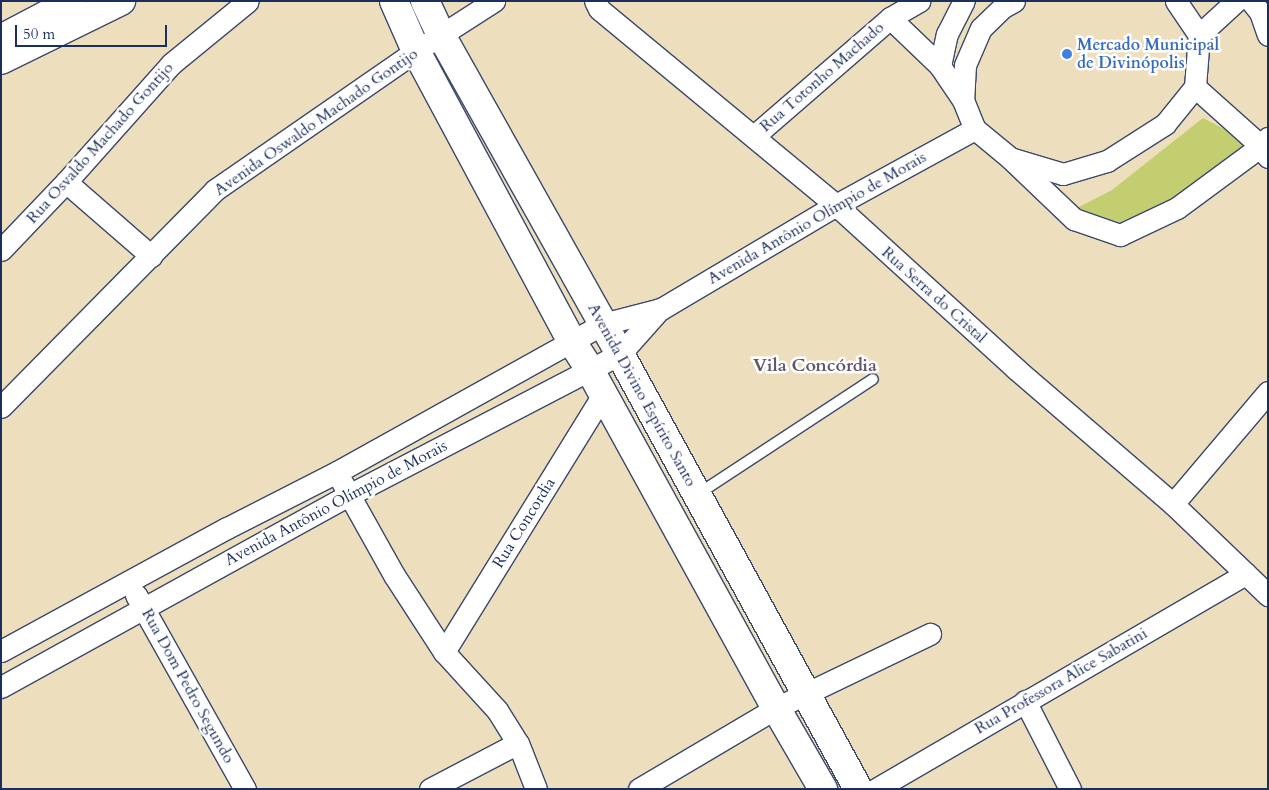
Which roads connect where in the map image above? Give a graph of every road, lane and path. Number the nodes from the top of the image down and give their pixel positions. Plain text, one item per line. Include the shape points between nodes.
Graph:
1 (49, 1) edge
2 (73, 1) edge
3 (121, 1) edge
4 (248, 1) edge
5 (394, 1) edge
6 (425, 1) edge
7 (494, 1) edge
8 (595, 1) edge
9 (919, 1) edge
10 (964, 1) edge
11 (1014, 1) edge
12 (1176, 1) edge
13 (1236, 1) edge
14 (1252, 1) edge
15 (890, 18) junction
16 (1, 26) edge
17 (1199, 34) junction
18 (441, 35) junction
19 (1268, 36) edge
20 (1, 39) edge
21 (416, 51) junction
22 (1, 60) edge
23 (940, 66) junction
24 (1195, 88) junction
25 (963, 100) junction
26 (975, 130) junction
27 (754, 136) junction
28 (1265, 147) edge
29 (1010, 158) junction
30 (66, 182) junction
31 (836, 205) junction
32 (1, 250) edge
33 (151, 256) junction
34 (660, 309) junction
35 (603, 324) junction
36 (572, 342) junction
37 (620, 354) junction
38 (590, 370) junction
39 (873, 380) dead end
40 (1268, 392) edge
41 (603, 395) junction
42 (1, 407) edge
43 (337, 472) junction
44 (697, 494) junction
45 (349, 495) junction
46 (1173, 504) junction
47 (1246, 574) junction
48 (129, 584) junction
49 (1268, 596) edge
50 (143, 607) junction
51 (930, 634) dead end
52 (1, 651) edge
53 (444, 652) junction
54 (1, 687) edge
55 (805, 693) junction
56 (1024, 701) junction
57 (776, 708) junction
58 (518, 743) junction
59 (245, 789) edge
60 (430, 789) edge
61 (536, 789) edge
62 (639, 789) edge
63 (823, 789) edge
64 (858, 789) edge
65 (876, 789) edge
66 (1070, 789) edge

1 - 16 street
2 - 20 street
3 - 22 street
4 - 30 street, Rua Osvaldo Machado Gontijo via 171,64
5 - 21 street, Avenida Divino Espírito Santo
6 - 18 street, Avenida Divino Espírito Santo
7 - 18 street, Avenida Oswaldo Machado Gontijo
8 - 27 street, Rua Serra do Cristal via 599,10
9 - 15 street, Rua Totonho Machado
10 - 23 street via 947,34
11 - 25 street via 981,28 965,65
12 - 17 street
13 - 17 street
14 - 19 street via 1260,12
15 - 23 street, Rua Totonho Machado
15 - 27 street, Rua Totonho Machado
17 - 24 street
18 - 21 street, Avenida Oswaldo Machado Gontijo
18 - 35 street, Avenida Divino Espírito Santo
21 - 33 street, Avenida Oswaldo Machado Gontijo via 215,190
21 - 36 street, Avenida Divino Espírito Santo
23 - 25 street, Rua Totonho Machado
24 - 28 street
24 - 29 street via 1165,124 1106,161 1062,174
25 - 26 street
26 - 29 street
26 - 31 street, Avenida Antônio Olímpio de Morais
27 - 31 street, Rua Serra do Cristal
28 - 29 street via 1177,208 1120,235 1074,218
30 - 32 street, Rua Osvaldo Machado Gontijo
30 - 33 street
31 - 34 street, Avenida Antônio Olímpio de Morais
31 - 46 street, Rua Serra do Cristal via 1016,369
33 - 42 street, Avenida Oswaldo Machado Gontijo
34 - 35 street, Avenida Antônio Olímpio de Morais
34 - 37 street, Avenida Antônio Olímpio de Morais
35 - 36 street, Avenida Antônio Olímpio de Morais
35 - 37 street, Avenida Divino Espírito Santo
36 - 38 street, Avenida Divino Espírito Santo
36 - 43 street, Avenida Antônio Olímpio de Morais
37 - 38 street, Avenida Antônio Olímpio de Morais
37 - 44 street, Avenida Divino Espírito Santo
38 - 41 street, Avenida Divino Espírito Santo
38 - 45 street, Avenida Antônio Olímpio de Morais
39 - 44 lane
40 - 46 street
41 - 53 street, Rua Concordia
41 - 57 street, Avenida Divino Espírito Santo
43 - 45 street
43 - 48 street, Avenida Antônio Olímpio de Morais via 227,528
44 - 55 street, Avenida Divino Espírito Santo
45 - 50 street, Avenida Antônio Olímpio de Morais
45 - 53 street via 394,575
46 - 47 street, Rua Serra do Cristal
47 - 49 street, Rua Serra do Cristal
47 - 56 street, Rua Professora Alice Sabatini
48 - 50 street, Rua Dom Pedro Segundo
48 - 52 street, Avenida Antônio Olímpio de Morais
50 - 54 street, Avenida Antônio Olímpio de Morais
50 - 59 street, Rua Dom Pedro Segundo
51 - 55 street
53 - 58 street via 497,710
55 - 57 street
55 - 64 street, Avenida Divino Espírito Santo
56 - 65 street, Rua Professora Alice Sabatini
56 - 66 street
57 - 62 street
57 - 63 street, Avenida Divino Espírito Santo
58 - 60 street
58 - 61 street

